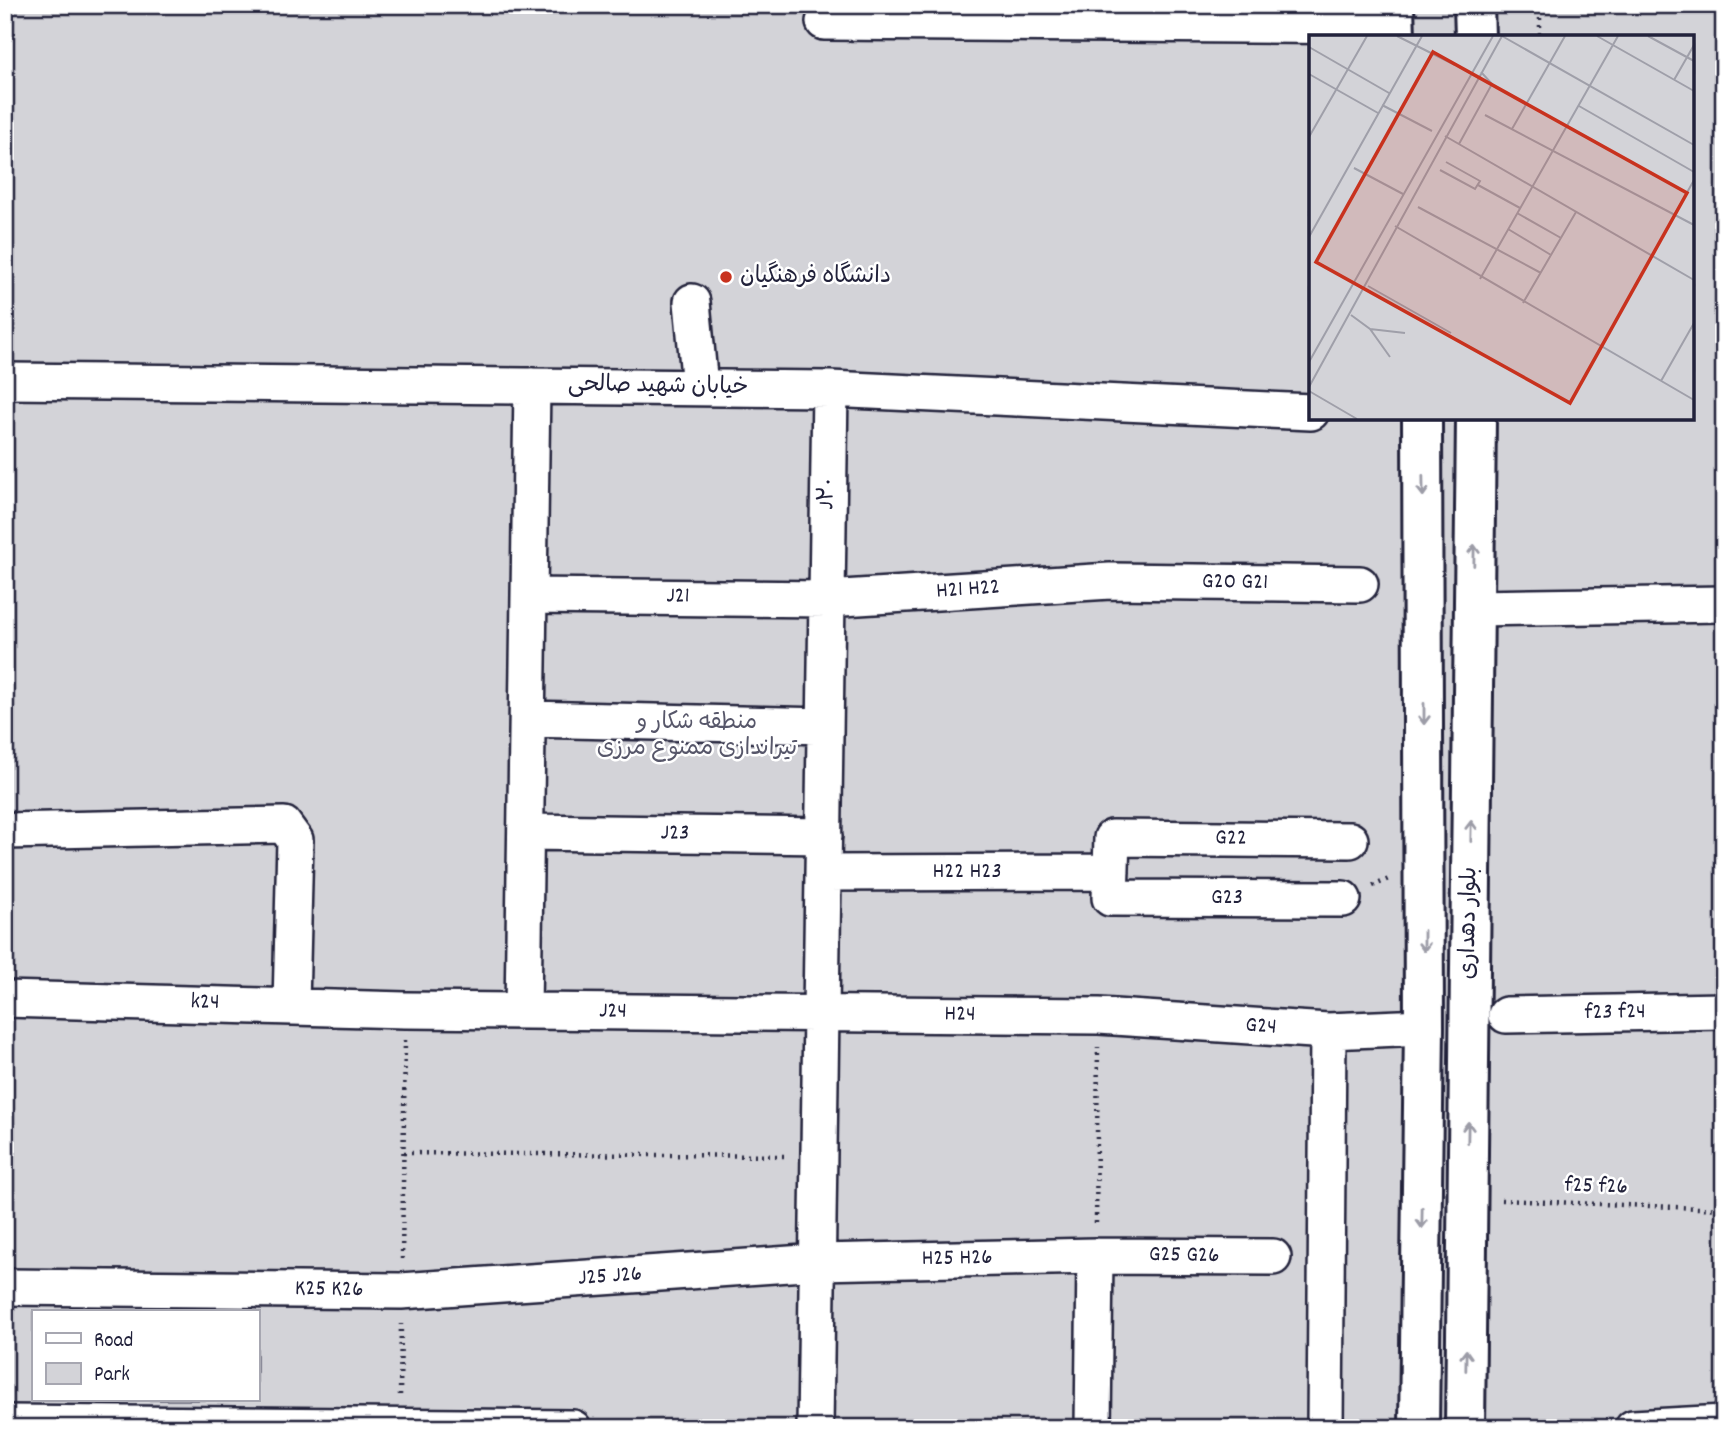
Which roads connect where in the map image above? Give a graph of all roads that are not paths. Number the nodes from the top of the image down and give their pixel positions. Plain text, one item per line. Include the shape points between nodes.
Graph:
1 (1474, 5) edge
2 (824, 22) dead end
3 (1394, 23) edge
4 (1475, 35) edge
5 (692, 302) dead end
6 (5, 381) edge
7 (532, 386) junction
8 (700, 387) junction
9 (830, 388) junction
10 (1309, 412) edge
11 (1422, 420) edge
12 (1476, 420) edge
13 (1110, 581) joint
14 (1360, 584) dead end
15 (529, 596) junction
16 (827, 599) junction
17 (1724, 604) edge
18 (1474, 608) junction
19 (527, 719) junction
20 (825, 726) junction
21 (5, 831) edge
22 (526, 832) junction
23 (824, 836) junction
24 (1350, 840) dead end
25 (1111, 869) junction
26 (823, 873) junction
27 (1343, 899) road end
28 (5, 999) edge
29 (290, 1005) junction
30 (405, 1010) joint
31 (523, 1011) junction
32 (1724, 1011) edge
33 (821, 1014) junction
34 (1506, 1015) dead end
35 (1098, 1016) joint
36 (1424, 1027) junction
37 (1328, 1031) junction
38 (1095, 1256) junction
39 (1273, 1257) dead end
40 (818, 1262) junction
41 (5, 1287) edge
42 (401, 1291) joint
43 (5, 1423) edge
44 (1724, 1423) edge
45 (400, 1426) edge
46 (573, 1428) edge
47 (816, 1428) edge
48 (1093, 1428) edge
49 (1325, 1428) edge
50 (1419, 1428) edge
51 (1465, 1428) edge
52 (1633, 1428) edge

1 - 4 main road
2 - 3 street
5 - 8 street
6 - 7 street, خیابان شهید صالحی
7 - 8 street, خیابان شهید صالحی
7 - 15 street
8 - 9 street, خیابان شهید صالحی
9 - 10 street, خیابان شهید صالحی
9 - 16 street, J۲۰
11 -> 36 main road, بلوار دهداری
18 -> 12 main road, بلوار دهداری
13 - 14 street, G20 G21
13 - 16 street, H21 H22
15 - 16 street, J21
15 - 19 street
16 - 20 street, J۲۰
17 - 18 street
51 -> 18 main road, بلوار دهداری
19 - 20 street
19 - 22 street
20 - 23 street, J۲۰
21 - 29 street via 284,825 295,840
22 - 23 street, J23
22 - 31 street
23 - 26 street, J۲۰
24 - 25 street, G22
25 - 26 street, H22 H23
25 - 27 street, G23
26 - 33 street, J۲۰
28 - 29 street, k24
29 - 30 street, k24
30 - 31 street, J24
31 - 33 street, J24
32 - 34 street, f23 f24
33 - 35 street, H24
33 - 40 street, J۲۰
35 - 37 street, G24
36 - 37 street, G24
36 -> 50 main road, بلوار دهداری
37 - 49 street
38 - 39 street, G25 G26
38 - 40 street, H25 H26
38 - 48 street
40 - 42 street, J25 J26
40 - 47 street, J۲۰
41 - 42 street, K25 K26
43 - 45 street
44 - 52 street
45 - 46 street

